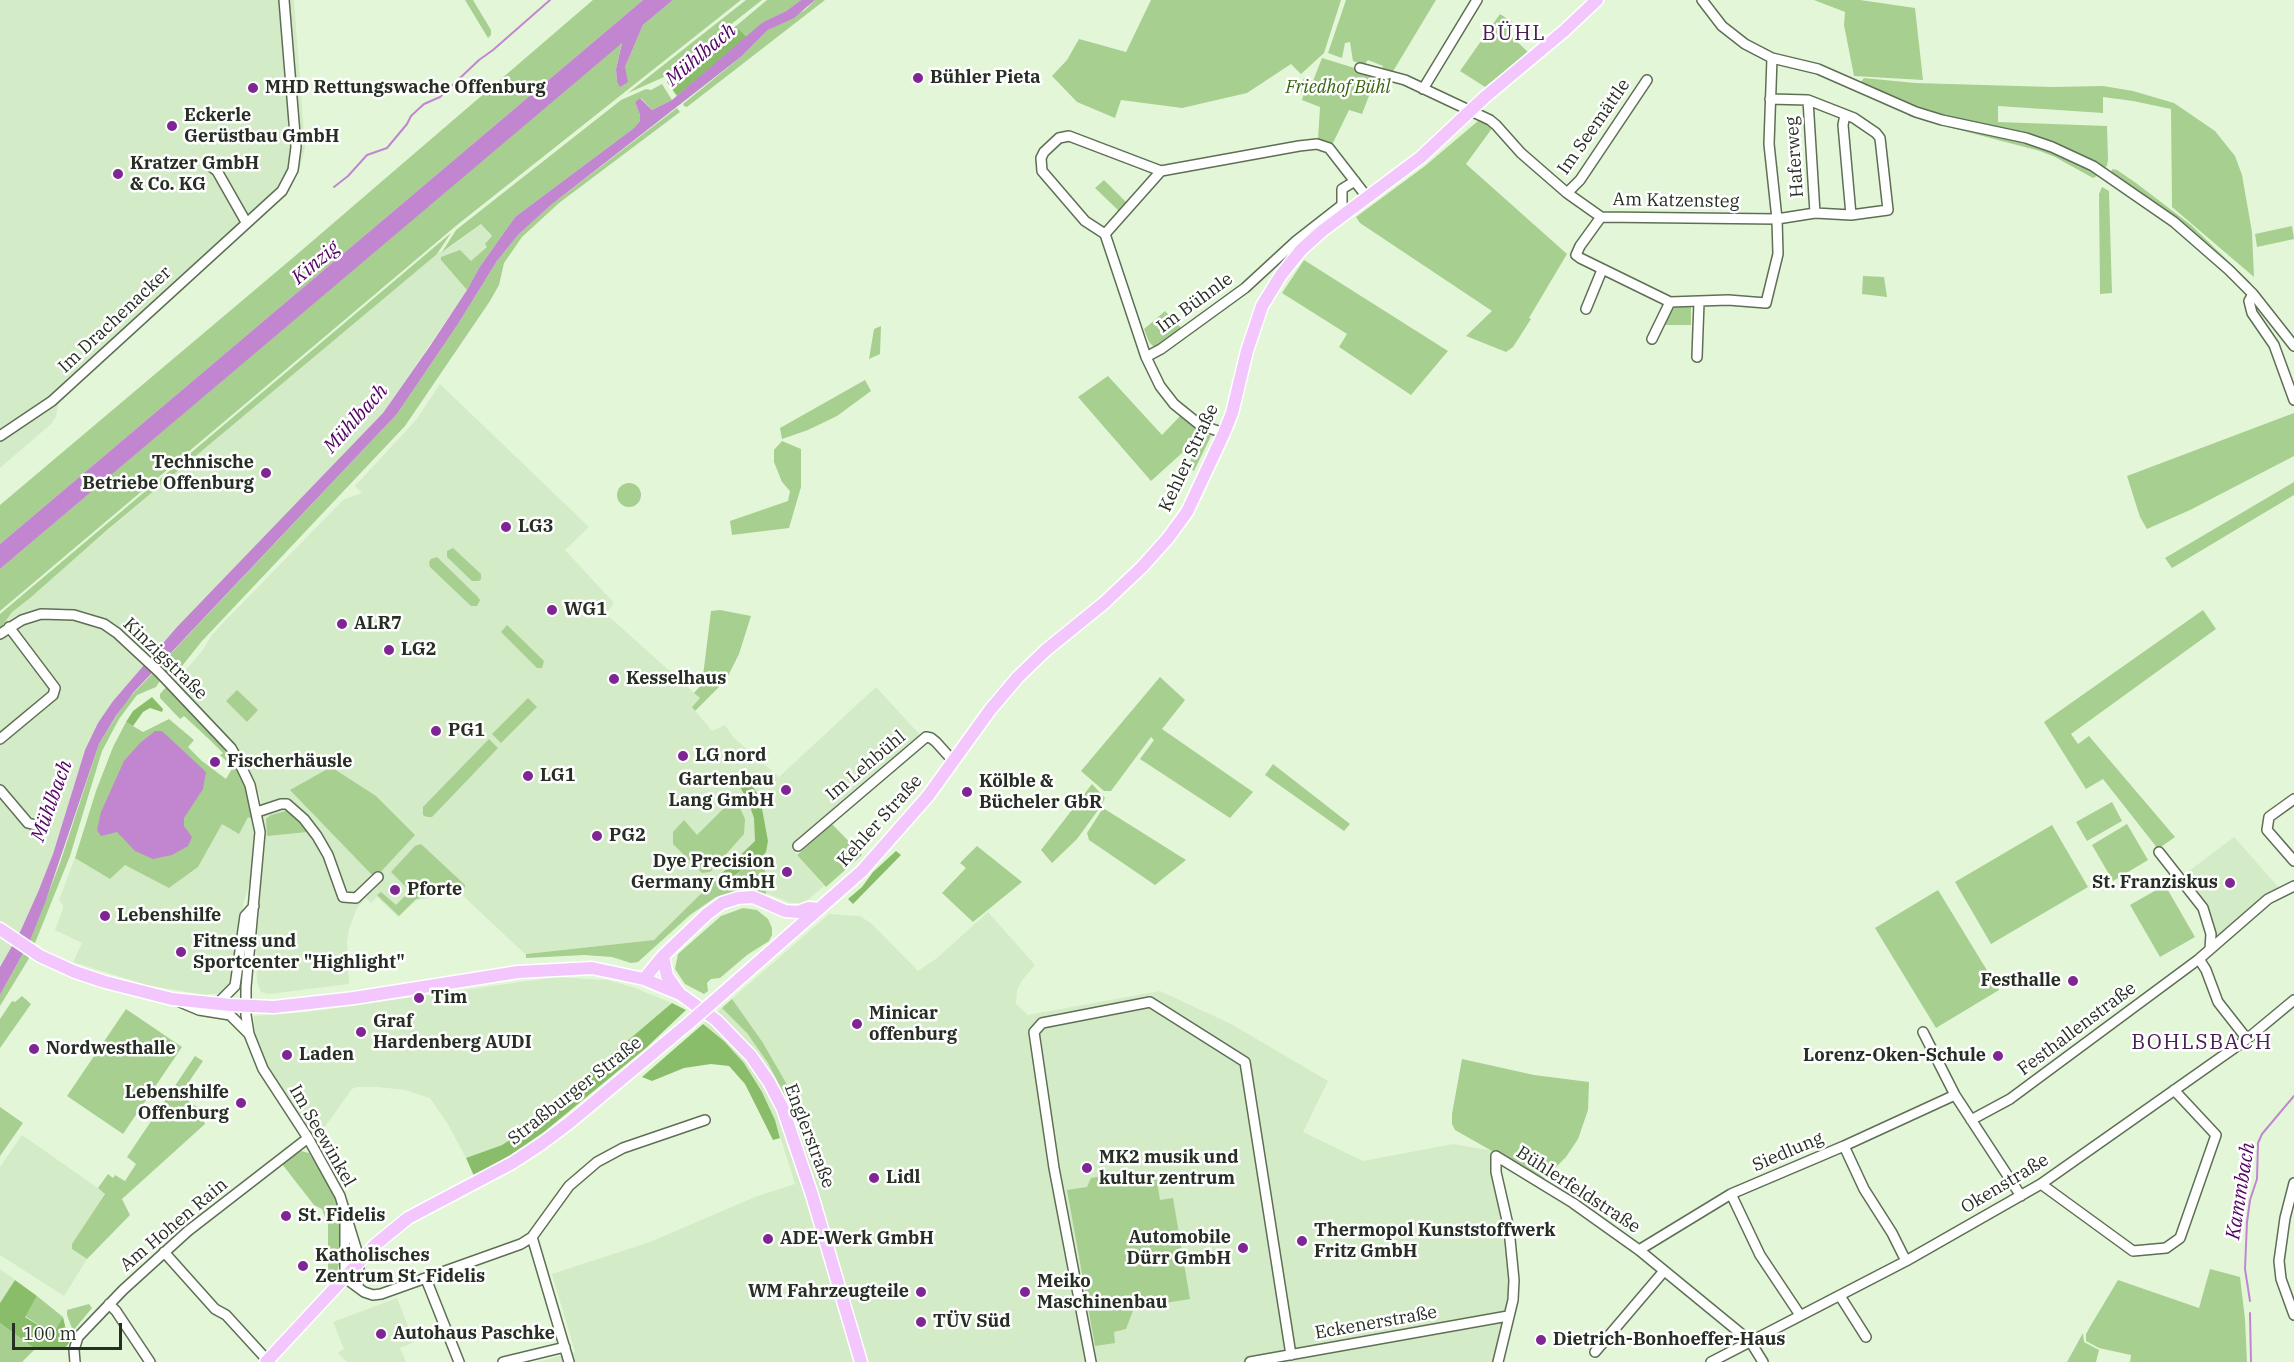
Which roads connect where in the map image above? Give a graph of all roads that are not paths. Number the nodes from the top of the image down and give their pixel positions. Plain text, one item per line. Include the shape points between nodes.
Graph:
1 (284, 0) edge
2 (1477, 0) edge
3 (1597, 0) edge
4 (1702, 0) edge
5 (1772, 58) junction
6 (1360, 68) dead end
7 (1647, 80) dead end
8 (1423, 89) junction
9 (1770, 99) junction
10 (1808, 100) junction
11 (1469, 112) junction
12 (1845, 115) junction
13 (210, 165) dead end
14 (1161, 171) junction
15 (1354, 181) junction
16 (1566, 193) junction
17 (1367, 197) junction
18 (1815, 213) junction
19 (1851, 214) junction
20 (1601, 217) junction
21 (1777, 219) junction
22 (246, 222) junction
23 (1105, 234) junction
24 (1602, 270) junction
25 (2253, 294) junction
26 (1670, 302) junction
27 (1699, 303) junction
28 (1586, 309) dead end
29 (1652, 339) dead end
30 (2294, 346) edge
31 (1146, 357) junction
32 (1697, 357) dead end
33 (2294, 400) edge
34 (1224, 433) junction
35 (0, 436) edge
36 (9, 627) junction
37 (0, 634) edge
38 (0, 739) edge
39 (954, 762) junction
40 (0, 790) edge
41 (2294, 799) edge
42 (257, 812) junction
43 (43, 827) dead end
44 (798, 846) dead end
45 (2158, 852) dead end
46 (2294, 861) edge
47 (378, 877) dead end
48 (2294, 886) edge
49 (254, 906) junction
50 (776, 908) junction
51 (819, 909) junction
52 (1, 930) edge
53 (793, 931) junction
54 (2210, 949) junction
55 (663, 956) junction
56 (2199, 958) junction
57 (644, 979) junction
58 (680, 994) junction
59 (172, 999) junction
60 (2294, 1000) edge
61 (217, 1004) junction
62 (245, 1006) junction
63 (1923, 1032) dead end
64 (249, 1034) junction
65 (2247, 1039) junction
66 (2174, 1090) junction
67 (1955, 1095) junction
68 (1971, 1119) junction
69 (705, 1120) dead end
70 (308, 1138) junction
71 (1844, 1146) junction
72 (2294, 1183) edge
73 (2041, 1184) junction
74 (1731, 1194) junction
75 (2021, 1196) junction
76 (345, 1216) junction
77 (532, 1237) junction
78 (345, 1245) junction
79 (1639, 1250) junction
80 (164, 1252) junction
81 (360, 1261) junction
82 (1906, 1262) junction
83 (1664, 1271) junction
84 (345, 1278) junction
85 (426, 1279) junction
86 (358, 1286) junction
87 (1840, 1296) junction
88 (109, 1304) junction
89 (2292, 1305) edge
90 (1800, 1315) junction
91 (2294, 1315) edge
92 (1508, 1316) junction
93 (1866, 1337) dead end
94 (1750, 1341) junction
95 (565, 1347) junction
96 (1595, 1352) dead end
97 (1291, 1354) junction
98 (268, 1361) edge
99 (75, 1362) edge
100 (150, 1362) edge
101 (459, 1362) edge
102 (503, 1362) edge
103 (569, 1362) edge
104 (861, 1362) edge
105 (1091, 1362) edge
106 (1250, 1362) edge
107 (1498, 1362) edge
108 (1711, 1362) edge
109 (1763, 1362) edge

1 - 22 street, Im Drachenacker via 296,159 282,191
2 - 8 street
3 - 11 main road, Kehler Straße
4 - 5 street via 1722,26
5 - 9 street
5 - 25 street via 1818,69 1916,112 2026,138 2093,166 2174,222
6 - 8 street, Am Katzensteg
7 - 16 street, Im Seemättle via 1580,180
8 - 11 street, Am Katzensteg
9 - 10 street
9 - 21 street via 1769,144
10 - 12 street
10 - 18 street, Haferweg
11 - 16 street, Am Katzensteg via 1496,125
11 - 17 main road, Kehler Straße via 1421,157
12 - 19 street
12 - 19 street, Am Katzensteg via 1869,127 1880,138 1888,210
13 - 22 street
14 - 15 street via 1317,144 1329,148
14 - 23 street
14 - 23 street via 1069,135 1059,138 1044,152 1042,171 1085,221
15 - 17 street
15 - 31 street, Im Bühnle via 1342,189 1342,205 1240,292
16 - 20 street, Am Katzensteg
17 - 34 main road, Kehler Straße via 1301,250 1269,293 1256,321
18 - 19 street, Am Katzensteg
18 - 21 street, Am Katzensteg
20 - 21 street, Am Katzensteg
20 - 24 street via 1576,255
21 - 27 street via 1778,254 1766,303
22 - 35 street, Im Drachenacker via 52,401
23 - 31 street
24 - 26 street
24 - 28 street
25 - 30 street
25 - 33 street via 2249,301 2252,313 2274,345
26 - 27 street
26 - 29 street
27 - 32 street
31 - 34 street via 1174,404 1203,426
34 - 39 main road, Kehler Straße via 1187,512 1168,538 1104,603 1018,677
36 - 37 street, Kinzigstraße
36 - 38 street via 55,688 53,695
36 - 42 street, Kinzigstraße via 41,614 59,614 88,618 117,633 231,748 250,784
39 - 44 street, Im Lehbühl via 926,737
39 - 51 main road, Kehler Straße via 884,848
40 - 43 street via 28,823
41 - 46 street via 2269,817 2267,830
42 - 47 street via 287,804 298,814 323,846 343,897 356,898
42 - 49 street, Kinzigstraße via 260,847
45 - 54 street via 2203,908 2211,934
48 - 54 street, Festhallenstraße via 2268,899
49 - 61 street via 244,916 235,986
49 - 62 street, Kinzigstraße
50 - 51 main road via 798,912
50 - 53 main road
50 - 55 main road via 753,897 722,903
51 - 53 main road, Kehler Straße
52 - 59 main road, Englerstraße via 40,956 75,972
53 - 81 main road, Straßburger Straße, bridge via 569,1123 512,1163 408,1218
54 - 56 street, Festhallenstraße
55 - 57 main road
55 - 58 main road via 667,976
56 - 65 street via 2218,1002
56 - 68 street, Festhallenstraße via 2010,1099
57 - 58 main road, Englerstraße
57 - 62 main road, Englerstraße via 601,969 553,969 354,998 274,1007
58 - 104 main road, Englerstraße via 716,1020 752,1056 783,1109
59 - 61 main road, Englerstraße
59 - 64 street via 199,1010 230,1015
60 - 65 street, Okenstraße
61 - 62 main road, Englerstraße
62 - 64 street, Im Seewinkel
63 - 67 street
64 - 70 street, Im Seewinkel via 263,1069
65 - 66 street, Okenstraße
66 - 73 street, Okenstraße
66 - 73 street via 2216,1135 2180,1238 2166,1248 2133,1251
67 - 68 street
67 - 71 street, Siedlung
68 - 75 street
69 - 77 street via 623,1148 597,1162 569,1186
70 - 76 street, Im Seewinkel via 340,1196
70 - 80 street, Am Hohen Rain
71 - 74 street, Siedlung
71 - 82 street
72 - 89 street via 2279,1261 2281,1279
73 - 75 street, Okenstraße
74 - 79 street, Siedlung
74 - 90 street via 1760,1255
75 - 82 street, Okenstraße
76 - 78 street, Im Seewinkel
76 - 81 street, Im Seewinkel
77 - 85 street via 514,1248
77 - 95 street
78 - 81 street via 349,1254
78 - 84 street, Im Seewinkel
79 - 83 street, Bühlerfeldstraße
79 - 92 street, Bühlerfeldstraße via 1573,1203 1496,1156 1514,1280
80 - 88 street, Am Hohen Rain
80 - 98 street
81 - 84 main road, Straßburger Straße
81 - 86 street
82 - 87 street, Okenstraße
83 - 94 street, Bühlerfeldstraße
83 - 96 street
84 - 86 street
84 - 98 main road, Straßburger Straße
85 - 86 street via 373,1295
85 - 101 street
87 - 90 street, Okenstraße
87 - 93 street
88 - 99 street, Am Hohen Rain via 78,1337
88 - 100 street
89 - 91 street
90 - 94 street, Okenstraße
92 - 97 street, Eckenerstraße
92 - 107 street, Bühlerfeldstraße
94 - 108 street, Okenstraße
94 - 109 street, Bühlerfeldstraße
95 - 102 street
95 - 103 street
97 - 105 street via 1245,1062 1150,1002 1042,1023 1034,1032 1055,1174
97 - 106 street, Eckenerstraße

